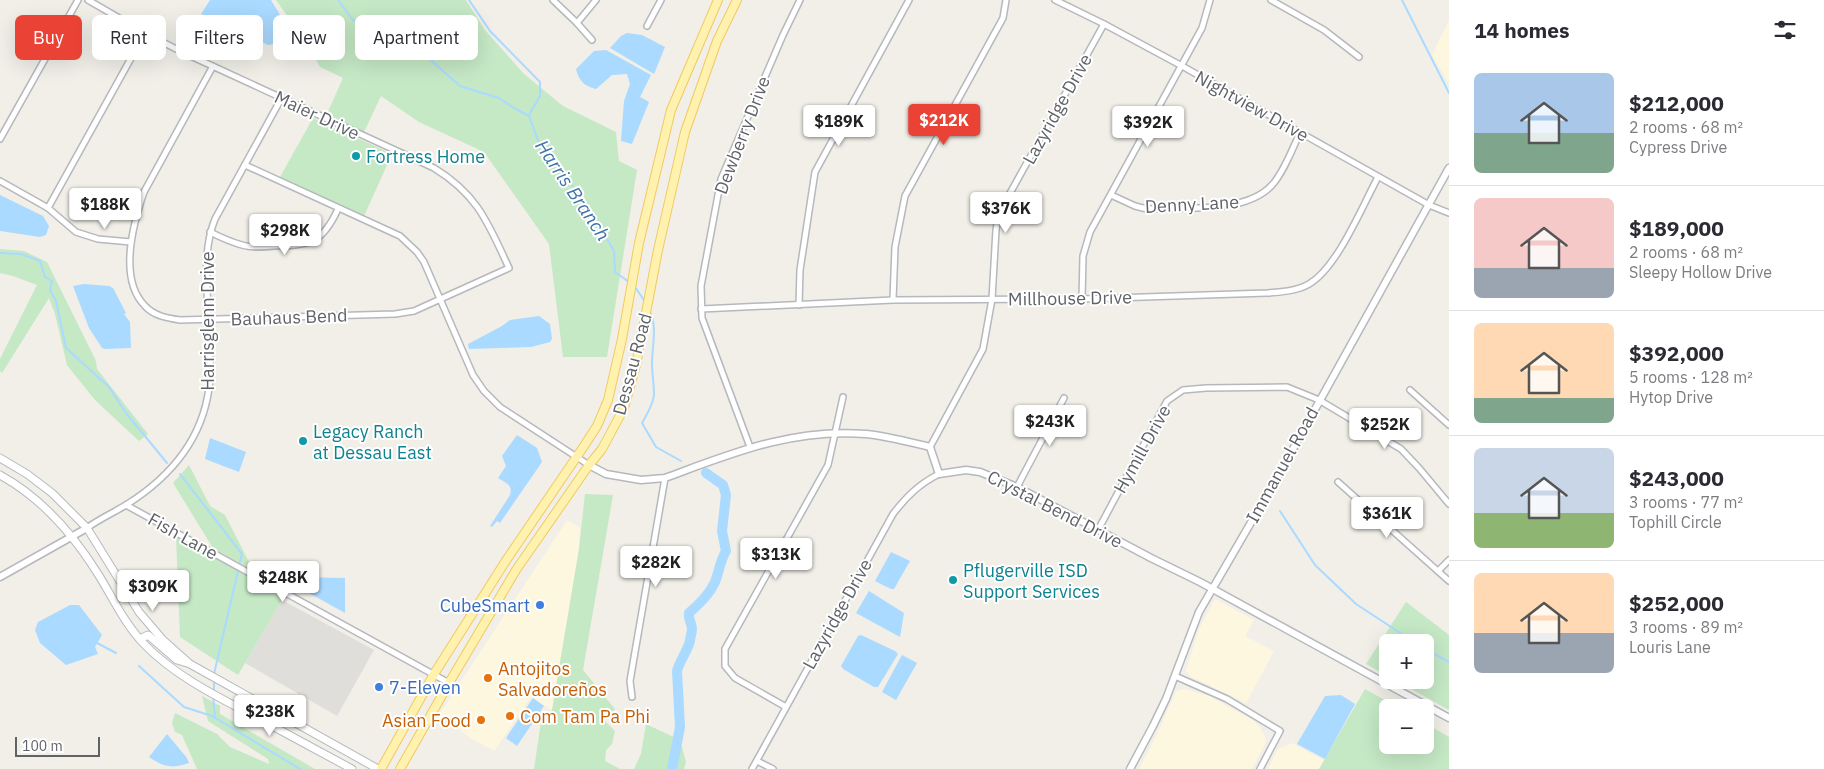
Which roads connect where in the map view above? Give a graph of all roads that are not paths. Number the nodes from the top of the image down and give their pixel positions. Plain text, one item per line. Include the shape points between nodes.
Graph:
1 (78, 0) edge
2 (88, 0) edge
3 (554, 0) edge
4 (596, 0) edge
5 (661, 0) edge
6 (718, 0) edge
7 (737, 0) edge
8 (800, 0) edge
9 (909, 0) edge
10 (1006, 0) edge
11 (1055, 0) edge
12 (1210, 0) edge
13 (1271, 0) edge
14 (114, 15) edge
15 (577, 23) junction
16 (1104, 24) junction
17 (647, 26) dead end
18 (592, 40) dead end
19 (166, 43) edge
20 (1359, 57) dead end
21 (130, 60) edge
22 (213, 66) junction
23 (1182, 66) junction
24 (281, 99) junction
25 (1300, 133) junction
26 (0, 139) edge
27 (245, 165) junction
28 (1449, 168) edge
29 (1378, 177) junction
30 (0, 181) edge
31 (1111, 195) junction
32 (1429, 205) junction
33 (48, 208) junction
34 (338, 209) junction
35 (1449, 213) edge
36 (210, 232) junction
37 (131, 242) junction
38 (509, 268) joint
39 (992, 299) junction
40 (1082, 299) junction
41 (440, 300) junction
42 (893, 300) junction
43 (799, 305) junction
44 (701, 309) junction
45 (209, 319) junction
46 (1410, 390) dead end
47 (843, 397) dead end
48 (1064, 398) dead end
49 (1319, 400) junction
50 (1449, 426) edge
51 (836, 434) junction
52 (750, 447) junction
53 (930, 447) junction
54 (576, 457) junction
55 (0, 458) edge
56 (589, 465) junction
57 (938, 474) junction
58 (0, 475) edge
59 (665, 478) junction
60 (1338, 482) dead end
61 (1017, 487) junction
62 (1449, 504) edge
63 (126, 505) junction
64 (87, 528) junction
65 (1098, 530) junction
66 (72, 537) junction
67 (1449, 560) edge
68 (1438, 571) junction
69 (0, 577) edge
70 (1449, 581) edge
71 (1213, 588) junction
72 (140, 639) junction
73 (190, 664) junction
74 (434, 674) junction
75 (1175, 676) junction
76 (449, 682) junction
77 (632, 697) dead end
78 (786, 707) junction
79 (1449, 718) edge
80 (757, 761) junction
81 (352, 769) edge
82 (378, 769) edge
83 (381, 769) edge
84 (400, 769) edge
85 (752, 769) edge
86 (773, 769) edge
87 (1130, 769) edge
88 (1260, 769) edge

1 - 26 street
2 - 14 street, Maier Drive
3 - 15 street
4 - 15 street
5 - 17 street
6 - 54 main road, Dessau Road via 671,110 639,242 608,400 597,426
7 - 56 main road, Dessau Road via 717,41 685,132 624,410
8 - 44 street, Dewberry Drive via 721,179 705,258
9 - 43 street via 815,172 800,270
10 - 42 street via 1003,18 906,196 895,247
11 - 16 street, Nightview Drive
12 - 23 street via 1202,28
13 - 20 street via 1324,30
15 - 18 street
16 - 23 street, Nightview Drive
16 - 39 street, Lazyridge Drive via 998,218
19 - 22 street, Maier Drive
21 - 33 street
22 - 24 street, Maier Drive
22 - 37 street, Bauhaus Bend via 144,192
23 - 25 street, Nightview Drive
23 - 31 street
24 - 27 street, Harrisglenn Drive
24 - 38 street, Maier Drive via 449,177 475,202
25 - 29 street, Nightview Drive
25 - 31 street, Denny Lane via 1272,186 1247,202 1230,206 1147,208
27 - 34 street
27 - 36 street, Harrisglenn Drive
28 - 32 street, Immanuel Road
29 - 32 street, Nightview Drive
29 - 40 street, Millhouse Drive via 1334,262 1308,285 1291,291 1267,293
30 - 33 street
31 - 40 street via 1085,247
32 - 35 street, Nightview Drive
32 - 49 street, Immanuel Road
33 - 37 street via 76,232 98,239
34 - 36 street via 326,231 302,245 243,246
34 - 41 street via 400,236 410,244 424,262
36 - 45 street, Harrisglenn Drive via 206,255
37 - 45 street, Bauhaus Bend via 130,274 145,307 172,319
38 - 41 street, Bauhaus Bend
39 - 40 street, Millhouse Drive
39 - 42 street, Millhouse Drive
39 - 53 street, Lazyridge Drive via 983,349
41 - 45 street, Bauhaus Bend via 414,311 394,314
41 - 54 street via 473,375 484,391 500,407
42 - 43 street, Millhouse Drive
43 - 44 street, Millhouse Drive
44 - 52 street, Dewberry Drive
45 - 63 street, Harrisglenn Drive via 209,387 193,440 173,468
46 - 50 street
47 - 51 street
48 - 61 street
49 - 62 street, Hymill Drive via 1401,449
49 - 65 street, Hymill Drive via 1287,387 1183,390 1167,400
49 - 71 street, Immanuel Road
51 - 52 street via 800,436
51 - 53 street via 865,434
51 - 78 street via 828,465 725,649 725,666 735,678
52 - 59 street
53 - 57 street
54 - 56 street
54 - 74 main road, Dessau Road
55 - 64 main road via 52,494
56 - 59 street via 606,474 641,480
56 - 76 main road, Dessau Road via 516,570
57 - 61 street, Crystal Bend Drive via 966,470 980,472
57 - 78 street, Lazyridge Drive via 913,490 892,514
58 - 66 main road via 41,504
59 - 77 street via 630,681
60 - 68 street
61 - 65 street, Crystal Bend Drive
63 - 64 street, Harrisglenn Drive
63 - 74 street, Fish Lane
64 - 66 street, Harrisglenn Drive
64 - 73 main road via 138,612
65 - 71 street, Crystal Bend Drive
66 - 69 street, Harrisglenn Drive
66 - 72 main road
67 - 68 street
68 - 70 street
71 - 75 street, Immanuel Road via 1193,626
71 - 79 street, Crystal Bend Drive
72 - 73 main road via 148,635 177,660
72 - 81 main road via 202,688
73 - 82 main road
74 - 76 street, Fish Lane
74 - 83 main road, Dessau Road
75 - 87 street, Immanuel Road
75 - 88 street via 1227,699 1280,732
76 - 84 main road, Dessau Road
78 - 80 street, Lazyridge Drive
80 - 85 street, Lazyridge Drive
80 - 86 street

